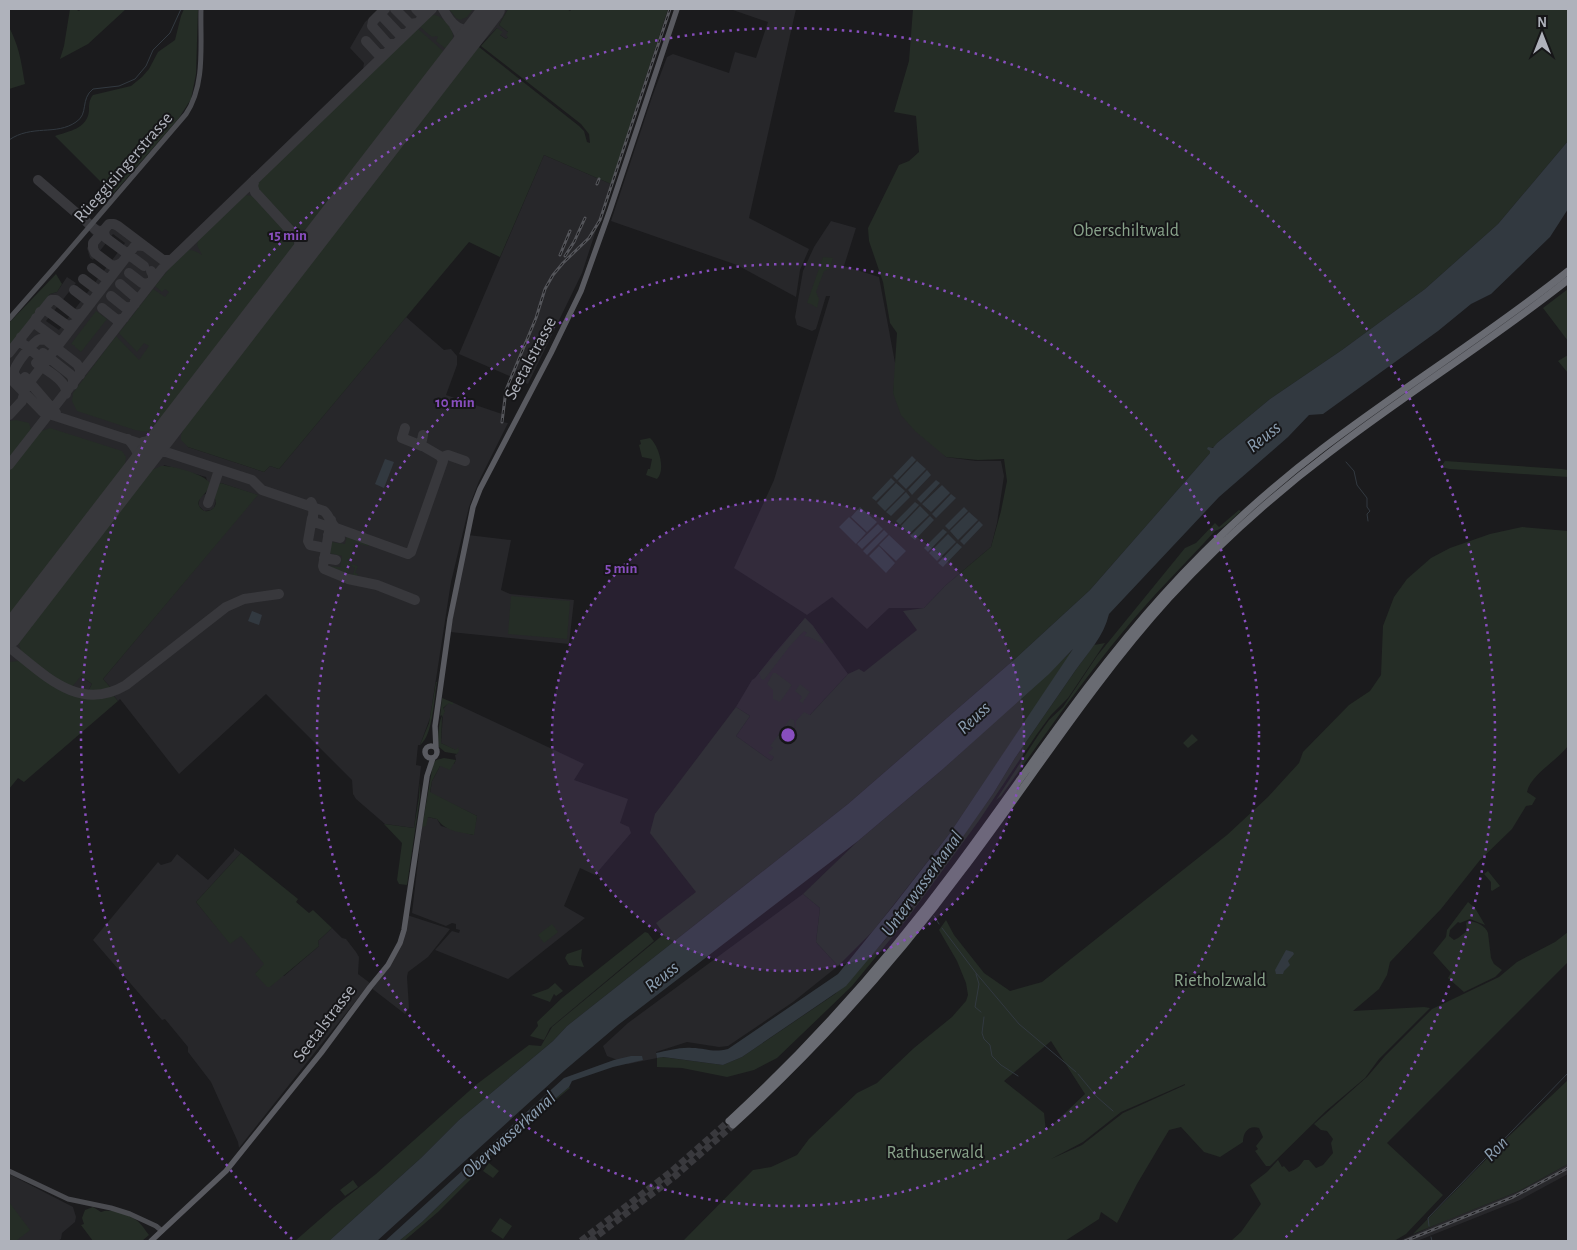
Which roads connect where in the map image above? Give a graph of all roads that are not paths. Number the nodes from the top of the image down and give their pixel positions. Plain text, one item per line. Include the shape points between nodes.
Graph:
1 (201, 9) edge
2 (677, 9) edge
3 (1568, 271) edge
4 (1568, 280) edge
5 (9, 319) edge
6 (435, 726) junction
7 (427, 747) junction
8 (436, 748) junction
9 (426, 757) junction
10 (433, 758) junction
11 (427, 776) junction
12 (9, 1171) edge
13 (162, 1231) junction
14 (151, 1241) edge

1 - 5 main road, Rüeggisingerstrasse via 199,78 194,102
2 - 6 main road, Seetalstrasse via 581,291 476,499 453,597
3 - 4 highway via 1304,463 1252,506 1198,558 1118,648 889,953 731,1123 808,1053 892,961 1110,669 1145,625 1206,560 1270,500 1331,451
6 - 7 main road, Seetalstrasse
6 - 8 main road, Seetalstrasse
7 - 8 main road
7 - 9 main road
8 - 10 main road via 437,754
9 - 10 main road
9 - 11 main road, Seetalstrasse
10 - 11 main road, Seetalstrasse
11 - 13 main road, Seetalstrasse via 405,926 391,962 226,1171
12 - 13 main road via 68,1199 130,1214
13 - 14 main road, Seetalstrasse

